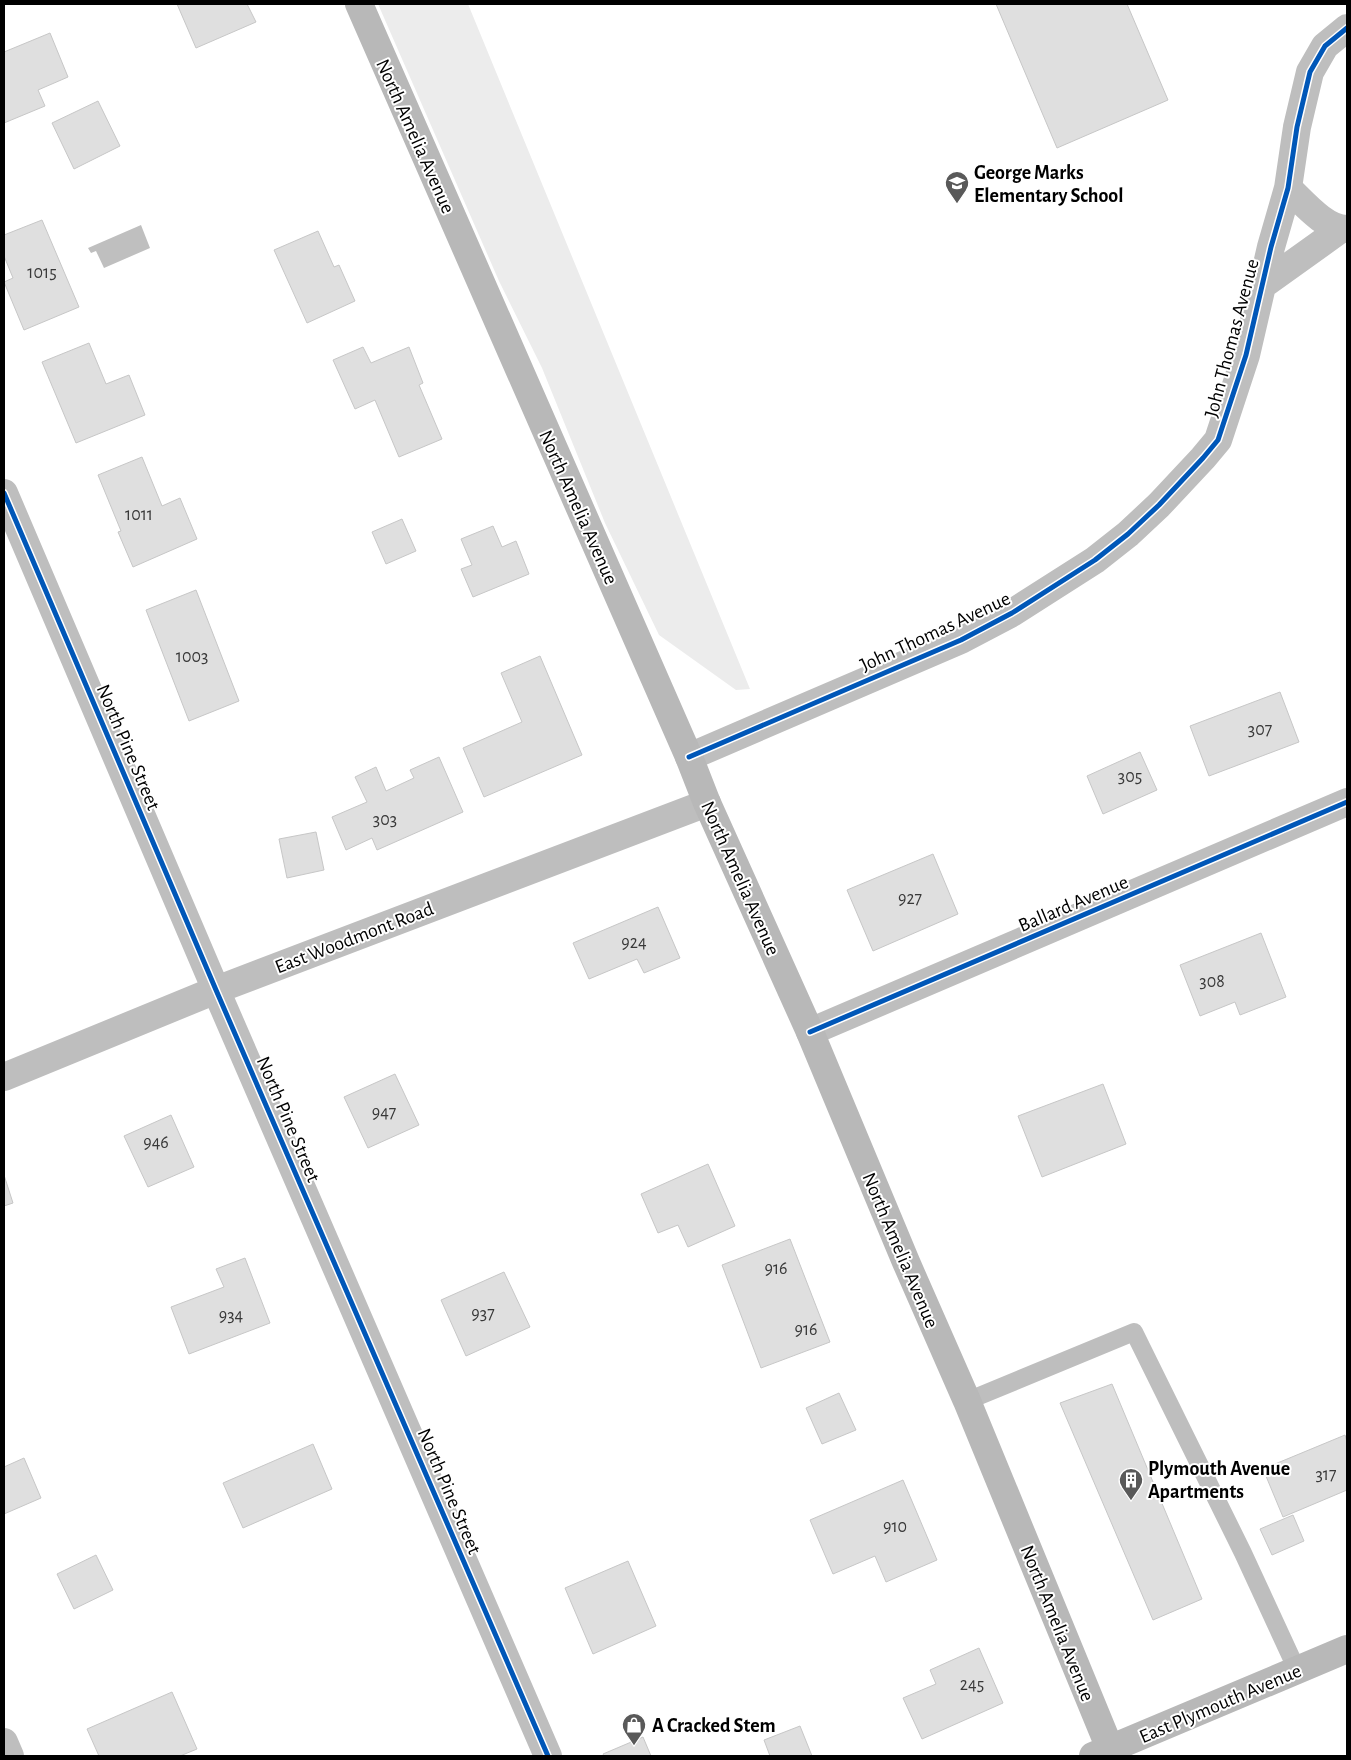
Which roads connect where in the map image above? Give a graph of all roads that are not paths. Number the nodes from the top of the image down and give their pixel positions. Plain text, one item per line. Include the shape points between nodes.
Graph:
1 (358, 4) edge
2 (1347, 28) edge
3 (1288, 188) junction
4 (1344, 229) edge
5 (1263, 285) junction
6 (4, 493) edge
7 (689, 757) junction
8 (1347, 802) edge
9 (707, 803) junction
10 (216, 990) junction
11 (810, 1032) junction
12 (4, 1077) edge
13 (967, 1401) junction
14 (1347, 1649) edge
15 (1297, 1670) junction
16 (4, 1742) edge
17 (1105, 1754) edge
18 (10, 1756) edge
19 (548, 1756) edge

1 - 7 main road, North Amelia Avenue
2 - 3 street, John Thomas Avenue via 1325,46 1310,72 1297,127
3 - 4 street, John Thomas Avenue via 1318,217
3 - 5 street, John Thomas Avenue
4 - 5 street, John Thomas Avenue
5 - 7 street, John Thomas Avenue via 1246,355 1218,440 1128,534 1047,591 961,640
6 - 10 street, North Pine Street
7 - 9 main road, North Amelia Avenue
8 - 11 street, Ballard Avenue
9 - 10 street, East Woodmont Road
9 - 11 main road, North Amelia Avenue
10 - 12 street, East Woodmont Road
10 - 19 street, North Pine Street
11 - 13 main road, North Amelia Avenue
13 - 15 lane via 1134,1332
13 - 17 main road, North Amelia Avenue
14 - 15 main road, East Plymouth Avenue
15 - 17 main road, East Plymouth Avenue
16 - 18 street

